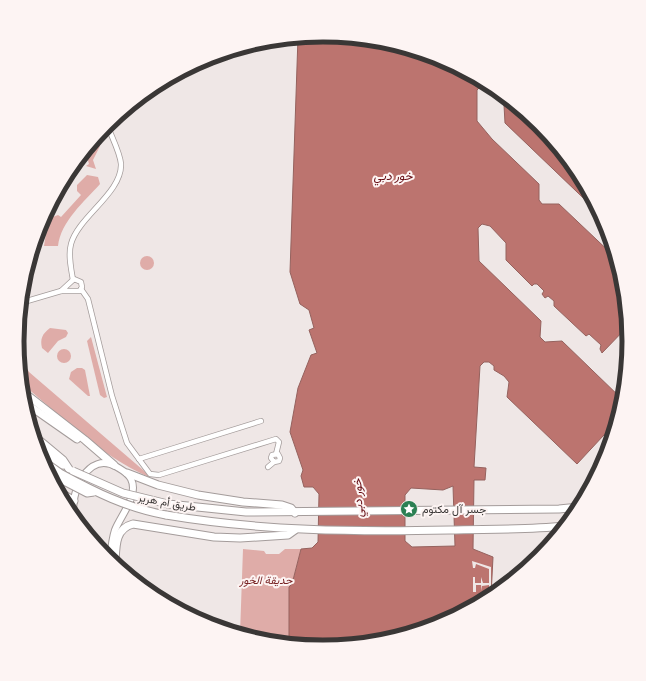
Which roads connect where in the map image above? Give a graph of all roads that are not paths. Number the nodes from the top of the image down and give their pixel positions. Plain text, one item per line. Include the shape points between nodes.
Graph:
1 (110, 131) edge
2 (73, 280) junction
3 (81, 289) junction
4 (61, 290) junction
5 (28, 301) edge
6 (30, 397) edge
7 (32, 407) edge
8 (261, 421) dead end
9 (85, 440) junction
10 (42, 443) edge
11 (46, 453) edge
12 (139, 459) junction
13 (114, 465) junction
14 (268, 467) dead end
15 (71, 470) junction
16 (54, 472) edge
17 (127, 473) junction
18 (56, 475) edge
19 (59, 476) junction
20 (68, 497) edge
21 (74, 501) junction
22 (74, 507) edge
23 (572, 507) edge
24 (295, 513) junction
25 (557, 527) edge
26 (295, 530) junction
27 (112, 552) edge
28 (117, 556) edge

1 - 2 street via 121,163 120,170 104,200 74,234 70,254
2 - 3 street via 81,282
2 - 4 street
3 - 4 street via 76,292
3 - 12 street via 87,296 112,396 128,443 131,451
4 - 5 street
6 - 9 main road
7 - 9 main road via 74,437
8 - 12 street
9 - 13 main road
10 - 15 main road
11 - 15 main road, طريق أم هرير
12 - 14 street via 148,472 156,476 274,439 279,442 276,454 280,459
13 - 17 main road
13 - 21 main road via 103,462 94,465 79,485
15 - 24 main road, طريق أم هرير, bridge via 123,493 168,504 227,511
16 - 19 main road
17 - 24 main road via 185,492 222,499 282,505 291,508
17 - 27 main road via 132,482 132,495 116,529
18 - 19 main road
19 - 26 main road, طريق أم هرير, bridge via 87,494 94,492 122,504 166,515 217,523
20 - 21 main road
21 - 22 main road
23 - 24 main road, طريق أم هرير
25 - 26 main road, طريق أم هرير via 374,532
26 - 28 main road via 288,535 227,538 133,524 124,527 118,535

